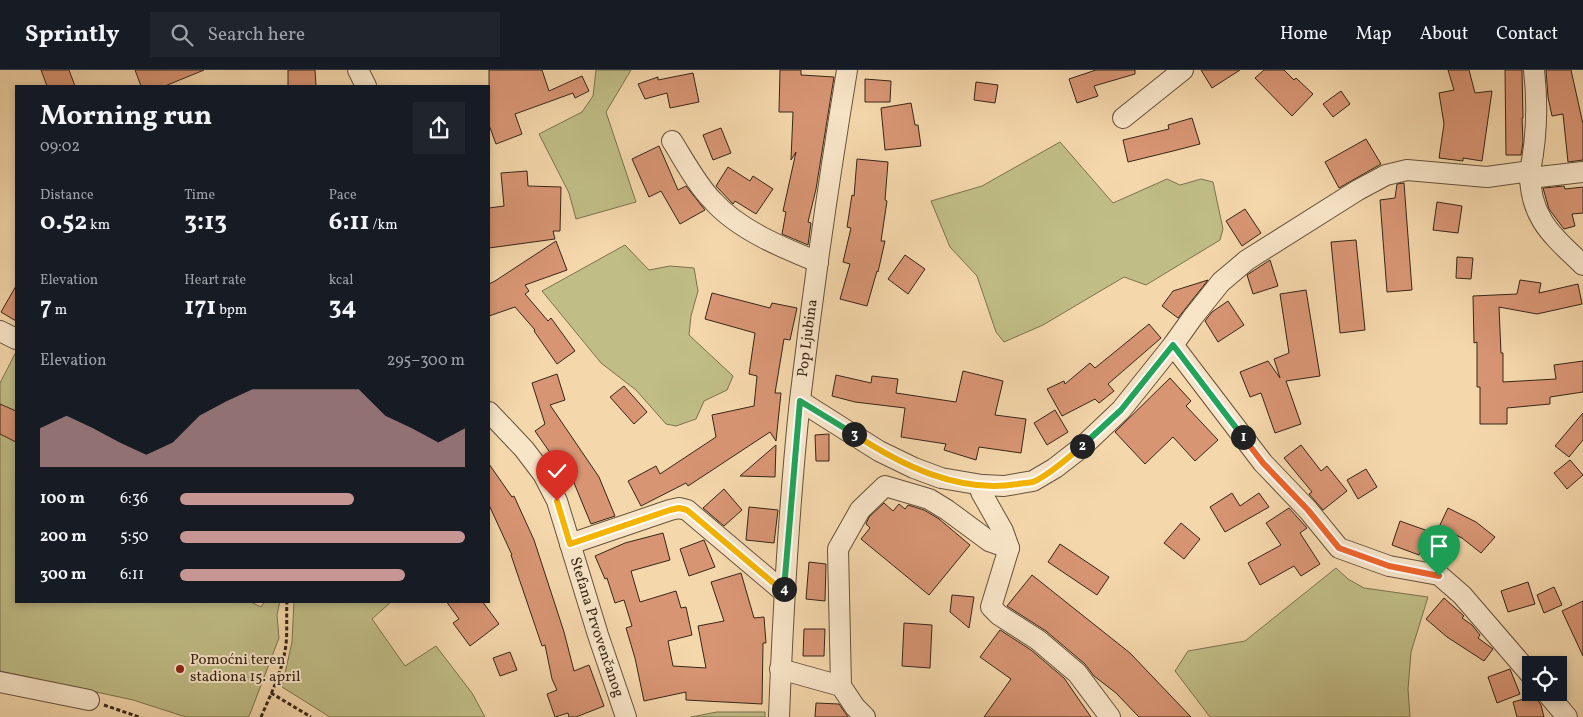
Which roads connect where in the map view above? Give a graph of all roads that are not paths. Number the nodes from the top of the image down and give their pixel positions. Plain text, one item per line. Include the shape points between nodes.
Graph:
1 (847, 70) edge
2 (1183, 70) edge
3 (1534, 70) edge
4 (1123, 118) dead end
5 (672, 141) dead end
6 (1583, 172) edge
7 (1530, 176) junction
8 (818, 262) junction
9 (1583, 265) edge
10 (0, 331) edge
11 (15, 339) edge
12 (1173, 345) junction
13 (800, 401) junction
14 (490, 413) edge
15 (982, 485) junction
16 (570, 544) junction
17 (1009, 548) junction
18 (784, 592) junction
19 (1522, 665) edge
20 (780, 669) junction
21 (0, 682) edge
22 (842, 686) junction
23 (89, 700) road end
24 (1554, 701) edge
25 (626, 717) edge
26 (778, 717) edge
27 (865, 717) edge
28 (1110, 717) edge
29 (1567, 717) edge

1 - 8 street, Pop Ljubina
2 - 4 street
3 - 7 street via 1537,98
5 - 8 street via 720,209 763,238
6 - 7 street
7 - 9 street via 1537,214 1550,233
7 - 12 street via 1487,177 1407,170 1386,175 1247,260 1221,282
8 - 13 street, Pop Ljubina
10 - 11 street
12 - 15 street via 1121,410 1055,468 1033,482
12 - 19 street via 1263,463 1339,548 1389,566 1439,576 1462,595
13 - 15 street via 879,451 914,468 942,478
13 - 18 street, Pop Ljubina
14 - 16 street, Stefana Prvovenčanog via 543,474 557,501
15 - 17 street via 981,492
16 - 18 street via 679,508 687,510
16 - 25 street, Stefana Prvovenčanog
17 - 22 street via 990,541 928,499 885,486 860,510 838,549
17 - 28 street via 991,607 1077,673
18 - 20 street, Pop Ljubina
20 - 22 street
20 - 26 street, Pop Ljubina
21 - 23 street
22 - 27 street via 854,707
24 - 29 street

